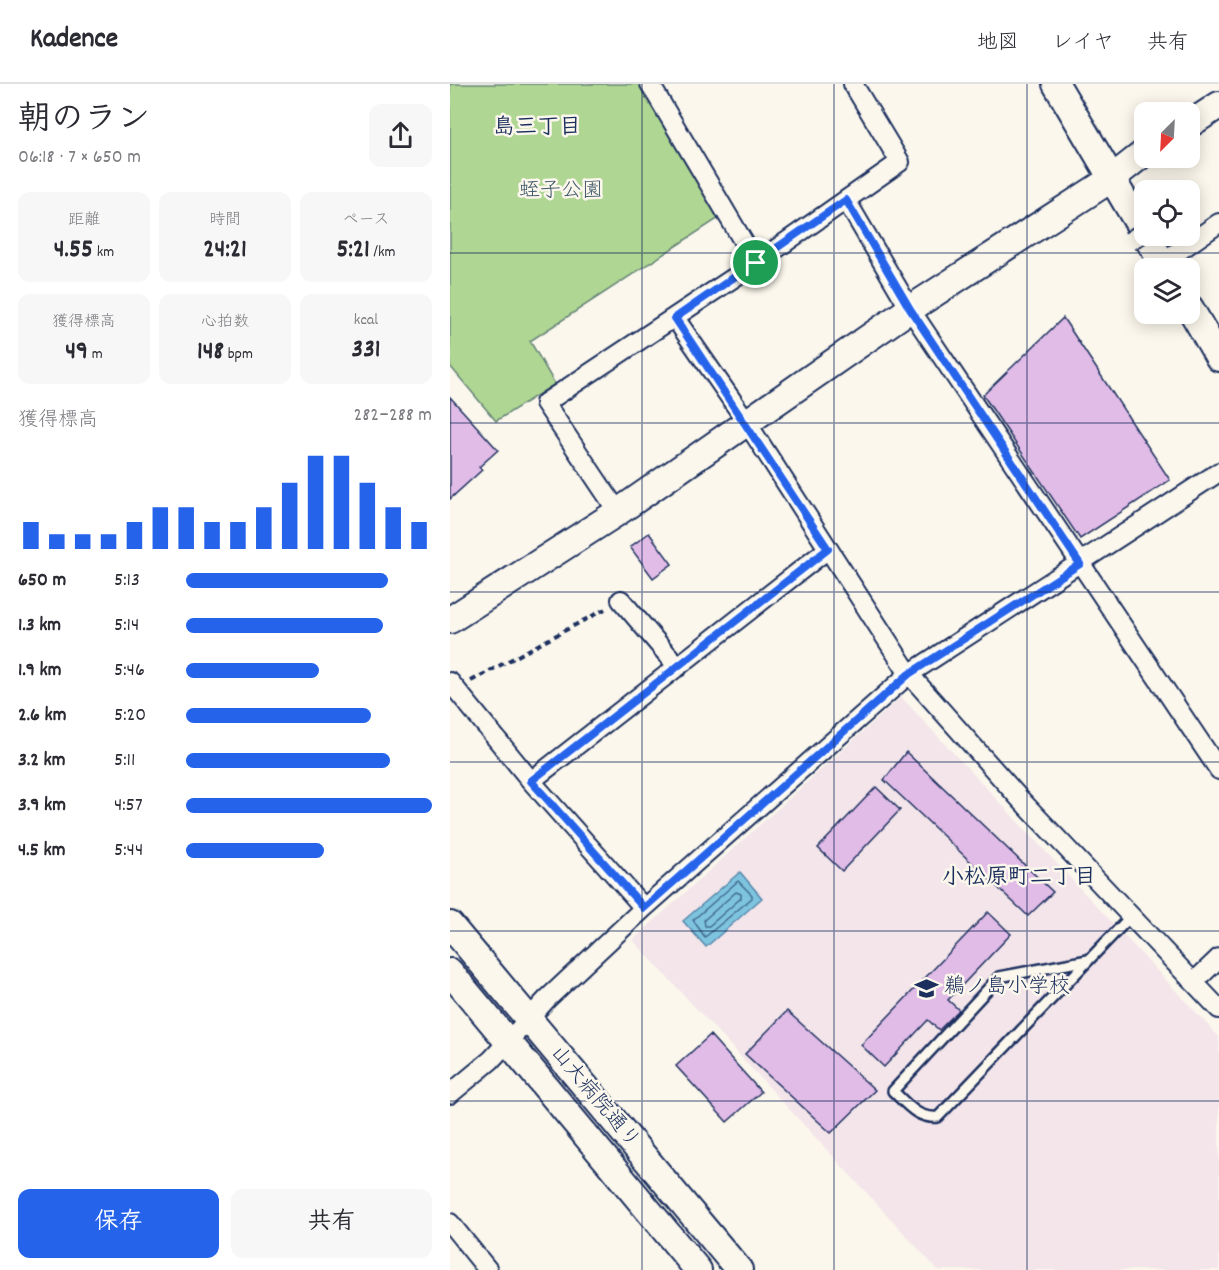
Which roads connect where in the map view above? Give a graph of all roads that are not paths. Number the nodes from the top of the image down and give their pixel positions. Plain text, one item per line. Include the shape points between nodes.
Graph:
1 (650, 84) edge
2 (853, 84) edge
3 (1056, 84) edge
4 (1219, 105) edge
5 (1200, 117) edge
6 (1134, 161) edge
7 (1111, 179) junction
8 (846, 200) junction
9 (1134, 222) edge
10 (1219, 223) edge
11 (1150, 246) edge
12 (1159, 258) edge
13 (1175, 258) edge
14 (756, 263) junction
15 (910, 309) junction
16 (675, 318) junction
17 (1199, 324) edge
18 (1219, 358) edge
19 (747, 423) junction
20 (1219, 472) edge
21 (618, 512) junction
22 (828, 549) junction
23 (1080, 564) junction
24 (621, 600) road end
25 (450, 620) edge
26 (678, 667) junction
27 (909, 674) junction
28 (453, 685) edge
29 (1219, 770) edge
30 (531, 781) junction
31 (644, 908) junction
32 (1131, 916) junction
33 (450, 926) edge
34 (1219, 958) edge
35 (1088, 960) junction
36 (450, 972) edge
37 (1194, 982) junction
38 (1219, 1010) edge
39 (529, 1020) junction
40 (510, 1042) junction
41 (450, 1094) edge
42 (450, 1223) edge
43 (488, 1270) edge
44 (698, 1270) edge
45 (739, 1270) edge

1 - 14 street
2 - 8 street via 900,162
3 - 7 street
4 - 5 street
6 - 7 street
7 - 9 street
7 - 15 street
8 - 14 street
8 - 15 street
10 - 13 street
11 - 12 street
14 - 16 street
15 - 19 street
15 - 23 street
16 - 19 street
16 - 21 street via 545,403
17 - 18 street
19 - 21 street
19 - 22 street
20 - 23 street
21 - 25 street
22 - 26 street
22 - 27 street
23 - 27 street
23 - 29 street
24 - 26 street
26 - 30 street
27 - 31 street
27 - 32 street
28 - 30 street
30 - 31 street
31 - 39 street
32 - 35 lane
32 - 37 street
33 - 39 street, 山大病院通り
34 - 37 street
35 - 35 lane via 938,1117 918,1115 893,1091 999,977
36 - 40 street, 山大病院通り
37 - 38 street
39 - 40 street
39 - 45 street, 山大病院通り
40 - 41 street
40 - 44 street, 山大病院通り
42 - 43 street

